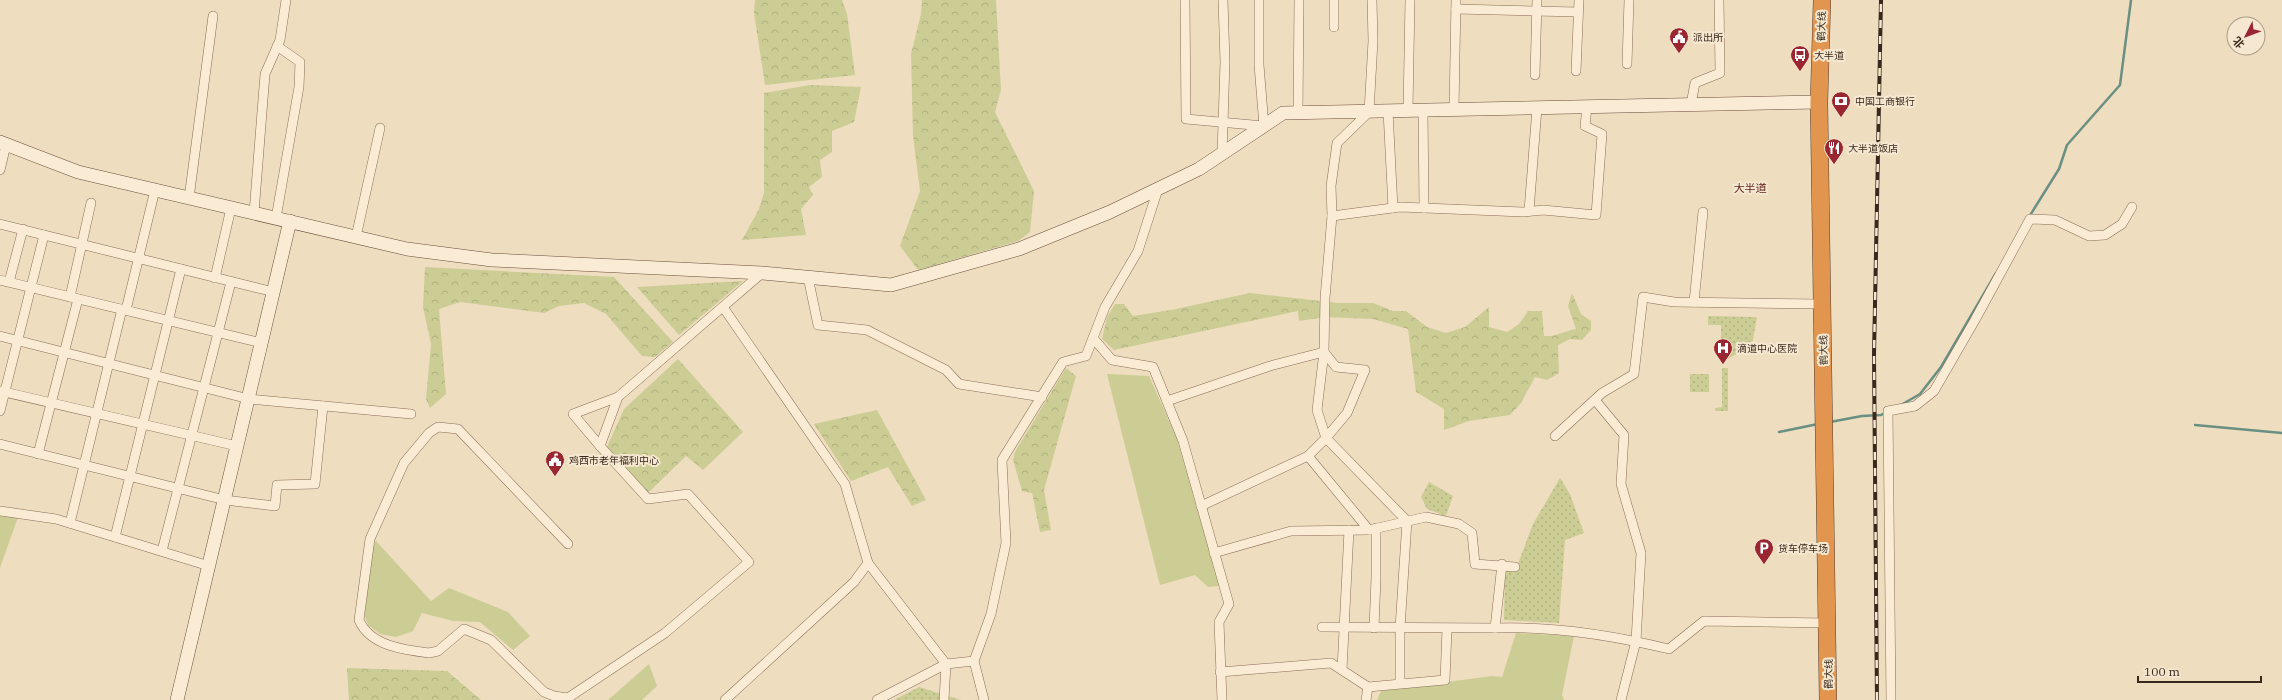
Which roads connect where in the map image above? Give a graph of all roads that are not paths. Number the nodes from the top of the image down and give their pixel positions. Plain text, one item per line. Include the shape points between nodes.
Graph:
1 (286, 0) edge
2 (1185, 0) edge
3 (1222, 0) edge
4 (1259, 0) edge
5 (1299, 0) edge
6 (1334, 0) edge
7 (1372, 0) edge
8 (1410, 0) edge
9 (1537, 0) edge
10 (1578, 0) edge
11 (1629, 0) edge
12 (1719, 0) edge
13 (1822, 0) edge
14 (1456, 4) edge
15 (1537, 10) junction
16 (1578, 12) junction
17 (213, 16) dead end
18 (1334, 27) dead end
19 (277, 46) junction
20 (1627, 64) dead end
21 (1576, 71) dead end
22 (1535, 75) dead end
23 (1818, 102) junction
24 (1692, 104) junction
25 (1587, 106) junction
26 (1537, 108) junction
27 (1454, 109) junction
28 (1408, 110) junction
29 (1423, 110) junction
30 (1388, 111) junction
31 (1369, 112) junction
32 (1298, 113) junction
33 (1223, 124) junction
34 (1264, 126) junction
35 (380, 128) dead end
36 (3, 143) edge
37 (1222, 154) junction
38 (0, 170) edge
39 (1158, 189) junction
40 (155, 190) junction
41 (189, 198) junction
42 (92, 203) dead end
43 (2132, 207) dead end
44 (231, 208) junction
45 (1392, 208) junction
46 (1424, 208) junction
47 (1529, 211) junction
48 (1703, 212) dead end
49 (254, 213) junction
50 (1332, 216) junction
51 (276, 218) junction
52 (290, 221) junction
53 (0, 224) edge
54 (23, 229) junction
55 (44, 235) junction
56 (356, 237) junction
57 (83, 244) junction
58 (139, 259) junction
59 (182, 269) junction
60 (762, 273) junction
61 (808, 277) junction
62 (215, 278) junction
63 (5, 281) edge
64 (231, 282) junction
65 (31, 288) junction
66 (274, 292) junction
67 (74, 298) junction
68 (1694, 302) junction
69 (1822, 304) junction
70 (723, 307) junction
71 (124, 310) junction
72 (169, 321) junction
73 (218, 332) junction
74 (0, 336) edge
75 (1093, 338) junction
76 (18, 340) junction
77 (262, 343) junction
78 (64, 352) junction
79 (1324, 352) junction
80 (110, 364) junction
81 (156, 376) junction
82 (204, 388) junction
83 (2, 392) edge
84 (618, 397) junction
85 (1042, 397) junction
86 (248, 399) junction
87 (1595, 400) junction
88 (1167, 401) junction
89 (51, 403) junction
90 (323, 406) junction
91 (0, 411) edge
92 (97, 414) junction
93 (411, 414) dead end
94 (144, 424) junction
95 (192, 436) junction
96 (1555, 436) dead end
97 (1326, 438) junction
98 (0, 444) edge
99 (237, 446) junction
100 (600, 446) junction
101 (38, 454) junction
102 (1308, 456) junction
103 (85, 465) junction
104 (130, 476) junction
105 (178, 488) junction
106 (225, 500) junction
107 (1201, 506) junction
108 (0, 511) edge
109 (1408, 521) junction
110 (70, 523) junction
111 (1372, 529) junction
112 (1349, 530) junction
113 (115, 537) junction
114 (568, 544) dead end
115 (162, 551) junction
116 (1214, 553) junction
117 (868, 563) junction
118 (1502, 564) junction
119 (209, 566) junction
120 (1515, 567) dead end
121 (1827, 623) junction
122 (1322, 627) dead end
123 (1344, 628) junction
124 (1374, 628) junction
125 (1400, 628) junction
126 (1496, 628) junction
127 (1447, 629) junction
128 (1636, 641) junction
129 (974, 661) junction
130 (946, 664) junction
131 (1342, 670) junction
132 (1220, 672) junction
133 (1400, 683) junction
134 (1368, 687) junction
135 (178, 700) edge
136 (725, 700) edge
137 (877, 700) edge
138 (944, 700) edge
139 (984, 700) edge
140 (1222, 700) edge
141 (1366, 700) edge
142 (1621, 700) edge
143 (1828, 700) edge
144 (1891, 700) edge

1 - 19 street
2 - 33 street via 1186,119
3 - 33 street via 1225,62
4 - 34 street via 1258,66
5 - 32 street
6 - 18 street
7 - 31 street via 1373,41
8 - 28 street
9 - 15 street
10 - 16 street
11 - 20 street
12 - 24 street via 1720,73 1695,83
13 - 23 highway, 鹤大线
14 - 15 street
14 - 27 street
15 - 16 street
15 - 22 street
16 - 21 street
17 - 41 street
19 - 49 street via 265,74
19 - 51 street via 300,62 299,87
23 - 24 street
23 - 69 highway, 鹤大线
24 - 25 street
25 - 26 street
25 - 47 street via 1585,126 1602,134 1596,215
26 - 27 street
26 - 47 street
27 - 29 street
28 - 29 street
28 - 30 street
29 - 46 street
30 - 31 street
30 - 45 street
31 - 32 street
31 - 50 street via 1337,143 1331,186
32 - 34 street via 1283,113
33 - 34 street
33 - 37 street
34 - 37 street
35 - 56 street
36 - 38 street
36 - 40 street via 78,172
37 - 39 street via 1199,169
39 - 61 street via 1110,212 1019,248 891,285
39 - 75 street via 1138,251 1105,307
40 - 41 street
40 - 58 street
41 - 44 street
42 - 57 street
43 - 144 street via 2122,224 2105,235 2088,236 2054,220 2030,219 1934,392 1915,406 1888,411
44 - 49 street
44 - 62 street
45 - 46 street
45 - 50 street
46 - 47 street
48 - 68 street
49 - 51 street
50 - 79 street via 1325,298
51 - 52 street
52 - 56 street
52 - 66 street
53 - 54 street
54 - 55 street
54 - 63 street
55 - 57 street
55 - 65 street
56 - 60 street via 407,249 492,260
57 - 58 street
57 - 67 street
58 - 59 street
58 - 71 street
59 - 62 street
59 - 72 street
60 - 61 street
60 - 70 street
61 - 85 street via 818,325 867,330 946,370 959,384
62 - 64 street
63 - 65 street
64 - 66 street
64 - 73 street
65 - 67 street
65 - 76 street
66 - 77 street
67 - 71 street
67 - 78 street
68 - 69 street
68 - 87 street via 1643,297 1634,374
69 - 121 highway, 鹤大线
70 - 84 street
70 - 117 street via 845,484
71 - 72 street
71 - 80 street
72 - 73 street
72 - 81 street
73 - 77 street
73 - 82 street
74 - 76 street
75 - 85 street via 1086,356 1063,362
75 - 88 street via 1112,360 1153,366
76 - 78 street
76 - 83 street
77 - 86 street
78 - 80 street
78 - 89 street
79 - 88 street via 1270,366
79 - 97 street via 1317,410
79 - 97 street via 1336,367 1365,370 1347,413
80 - 81 street
80 - 92 street
81 - 82 street
81 - 94 street
82 - 86 street
82 - 95 street
83 - 89 street
83 - 91 street
84 - 100 street
84 - 100 street via 573,414
85 - 129 street via 1002,460 1006,543 991,614
86 - 90 street
86 - 99 street
87 - 96 street
87 - 128 street via 1624,435 1621,484 1641,554
88 - 107 street via 1183,441
89 - 92 street
89 - 101 street
90 - 93 street
90 - 106 street via 315,484 277,485 275,506
92 - 94 street
92 - 103 street
94 - 95 street
94 - 104 street
95 - 99 street
95 - 105 street
97 - 102 street
97 - 109 street
98 - 101 street
99 - 106 street
100 - 114 street via 648,499 688,494 749,562 666,632 568,698 544,692 491,640 464,630 438,651 429,653 378,642 362,627 359,620 370,539 404,463 421,441 438,427 458,429
101 - 103 street
102 - 107 street
102 - 111 street
103 - 104 street
103 - 110 street
104 - 105 street
104 - 113 street
105 - 106 street
105 - 115 street
106 - 119 street
107 - 116 street
108 - 110 street
109 - 111 street
109 - 118 street via 1426,517 1459,524 1472,533 1475,564
109 - 125 street
110 - 113 street
111 - 112 street
111 - 124 street via 1376,578
112 - 116 street via 1291,531
112 - 123 street
113 - 115 street
115 - 119 street
116 - 132 street via 1229,604 1219,622
117 - 130 street
117 - 136 street via 854,582
118 - 120 street
118 - 126 street
119 - 135 street
121 - 128 street via 1704,620 1669,649
121 - 143 highway, 鹤大线
122 - 123 street
123 - 124 street
123 - 131 street
124 - 125 street
125 - 127 street
125 - 133 street
126 - 127 street
126 - 128 street via 1532,627 1610,635
127 - 133 street via 1445,680
128 - 142 street
129 - 130 street
129 - 139 street
130 - 137 street
130 - 138 street
131 - 132 street via 1331,663
131 - 134 street
132 - 140 street
133 - 134 street
134 - 141 street

